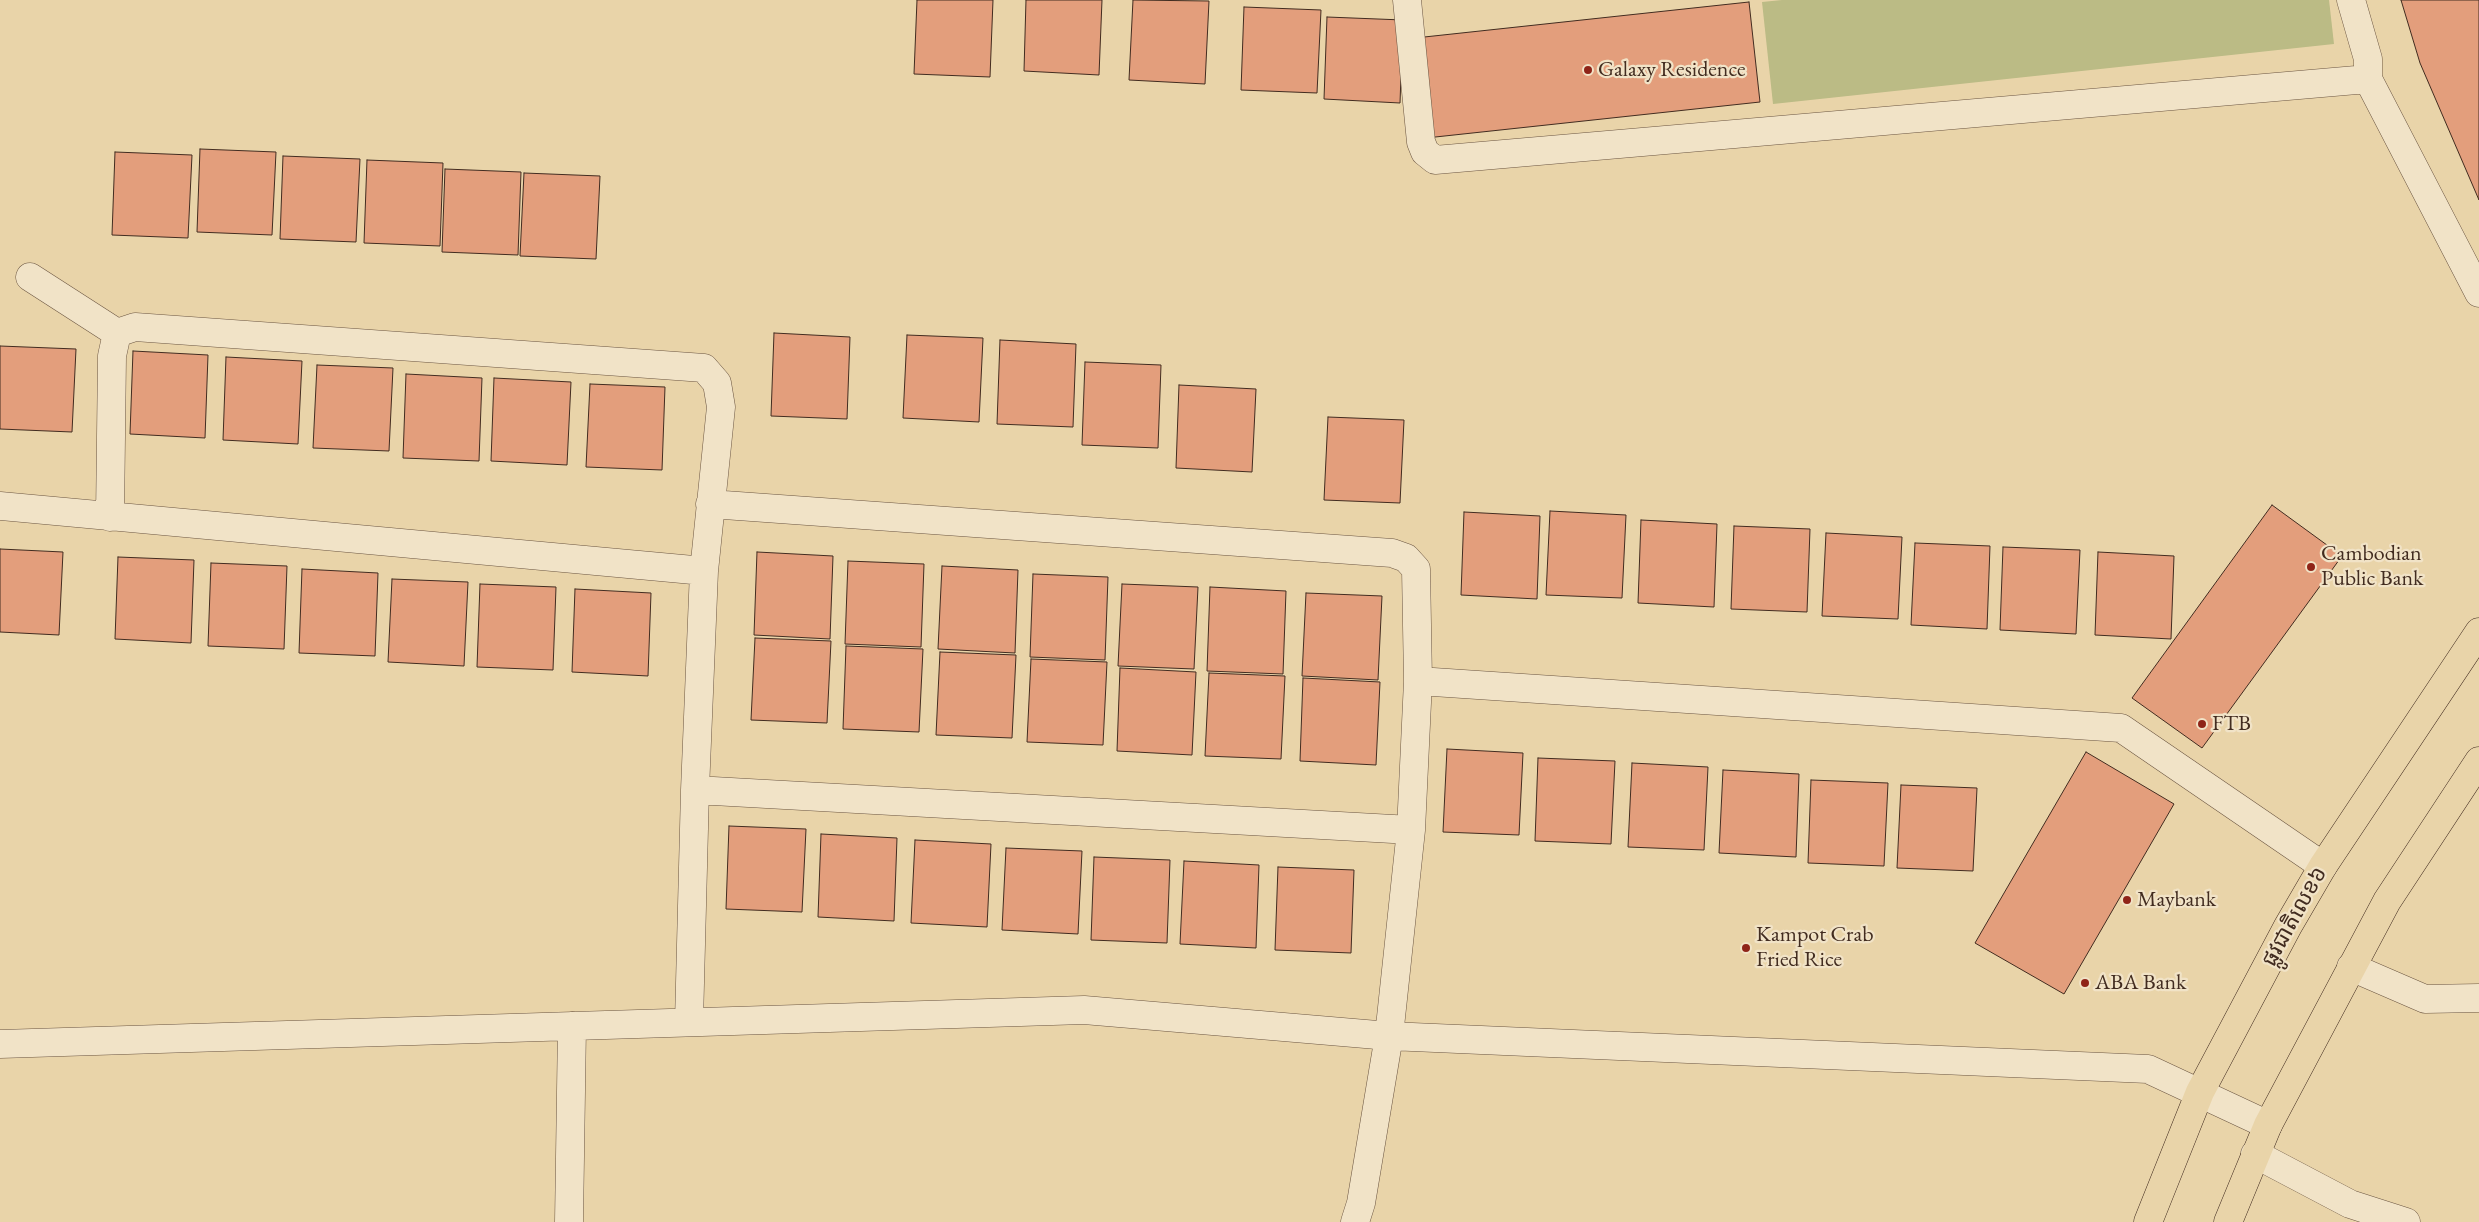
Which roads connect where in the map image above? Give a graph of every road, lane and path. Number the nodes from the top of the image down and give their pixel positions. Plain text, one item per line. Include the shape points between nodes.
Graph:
1 (1407, 0) edge
2 (2351, 0) edge
3 (2368, 79) junction
4 (30, 277) dead end
5 (2479, 293) edge
6 (116, 333) junction
7 (710, 504) junction
8 (0, 506) edge
9 (110, 517) junction
10 (704, 571) junction
11 (2479, 632) edge
12 (1418, 681) junction
13 (2479, 761) edge
14 (694, 790) junction
15 (1410, 830) junction
16 (2323, 866) junction
17 (2351, 967) junction
18 (2479, 998) edge
19 (690, 1022) junction
20 (572, 1026) junction
21 (1389, 1036) junction
22 (0, 1044) edge
23 (2200, 1092) junction
24 (2268, 1125) junction
25 (2255, 1154) junction
26 (569, 1222) edge
27 (1355, 1222) edge
28 (2148, 1222) edge
29 (2228, 1222) edge
30 (2406, 1222) edge

1 - 3 street via 1421,142 1425,152 1435,160
2 - 3 street via 2368,59
3 - 5 street
4 - 6 street
6 - 7 street via 135,327 704,368 717,383 721,408
6 - 9 street via 112,356
7 - 10 street
7 - 12 street via 1392,553 1406,558 1416,570
8 - 9 street
9 - 10 street
10 - 14 street
11 - 16 highway, ផ្លូវជាតិលេខ៦
12 - 15 street
12 - 16 street via 2121,728
13 - 17 highway via 2387,901
14 - 15 street
14 - 19 street
15 - 21 street
16 - 23 highway, ផ្លូវជាតិលេខ៦
17 - 18 street via 2425,999
17 - 24 highway
19 - 20 street
19 - 21 street via 1084,1010
20 - 22 street
20 - 26 street
21 - 23 street via 2148,1068
21 - 27 street
23 - 24 street
23 - 28 highway, ផ្លូវជាតិលេខ៦
24 - 25 highway
25 - 29 highway
25 - 30 street via 2350,1204

